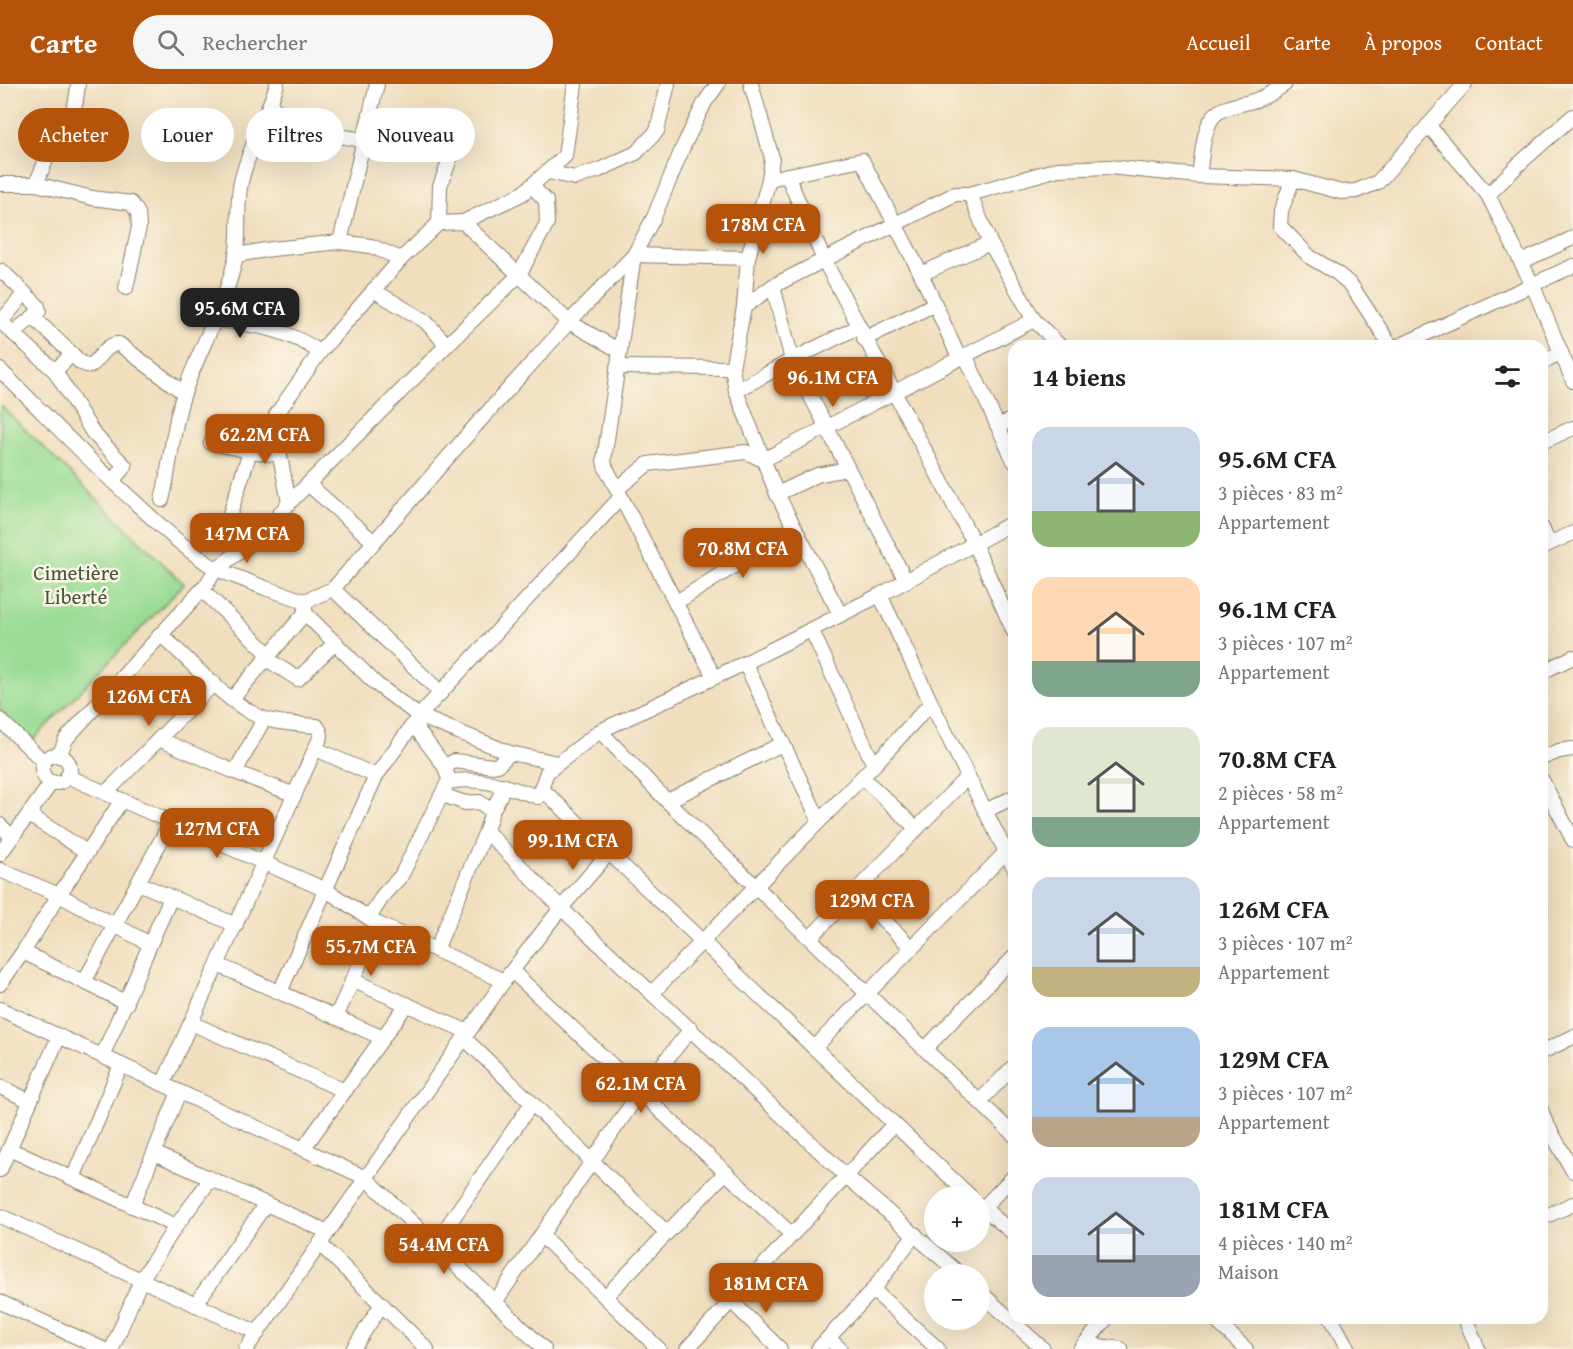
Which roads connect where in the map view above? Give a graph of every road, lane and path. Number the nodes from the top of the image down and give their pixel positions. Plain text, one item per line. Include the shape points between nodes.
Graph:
1 (78, 84) edge
2 (276, 84) edge
3 (377, 84) edge
4 (575, 84) edge
5 (668, 84) edge
6 (718, 84) edge
7 (751, 84) edge
8 (1285, 84) edge
9 (1465, 84) edge
10 (270, 106) junction
11 (371, 108) edge
12 (1573, 116) edge
13 (1428, 125) junction
14 (356, 139) edge
15 (359, 162) edge
16 (449, 162) edge
17 (548, 172) junction
18 (787, 175) junction
19 (1199, 177) junction
20 (769, 179) junction
21 (1293, 179) junction
22 (0, 184) edge
23 (36, 184) junction
24 (532, 186) junction
25 (970, 194) junction
26 (1488, 195) junction
27 (462, 222) junction
28 (439, 223) junction
29 (896, 224) junction
30 (1573, 238) edge
31 (340, 242) junction
32 (990, 243) junction
33 (236, 255) junction
34 (634, 255) junction
35 (748, 258) junction
36 (400, 259) junction
37 (824, 260) junction
38 (1521, 262) junction
39 (1573, 266) edge
40 (2, 271) dead end
41 (921, 274) junction
42 (519, 275) junction
43 (773, 286) junction
44 (1533, 286) junction
45 (126, 288) dead end
46 (373, 290) junction
47 (24, 294) junction
48 (935, 304) junction
49 (744, 307) junction
50 (33, 317) junction
51 (216, 319) junction
52 (1034, 320) junction
53 (0, 322) edge
54 (569, 322) junction
55 (13, 333) junction
56 (861, 333) junction
57 (1054, 340) edge
58 (1387, 340) edge
59 (1412, 340) edge
60 (447, 345) junction
61 (620, 351) junction
62 (320, 352) junction
63 (1560, 353) junction
64 (72, 354) junction
65 (962, 356) junction
66 (1548, 359) edge
67 (792, 360) junction
68 (617, 367) junction
69 (732, 368) junction
70 (0, 370) edge
71 (55, 371) junction
72 (1573, 381) edge
73 (736, 391) junction
74 (184, 393) junction
75 (894, 393) junction
76 (1008, 422) edge
77 (997, 425) junction
78 (826, 428) junction
79 (1573, 428) edge
80 (1548, 439) edge
81 (211, 443) dead end
82 (1008, 448) edge
83 (250, 451) junction
84 (279, 455) junction
85 (763, 460) junction
86 (847, 469) junction
87 (112, 481) junction
88 (308, 484) junction
89 (619, 493) junction
90 (777, 494) junction
91 (162, 500) dead end
92 (289, 503) junction
93 (1008, 525) edge
94 (795, 528) junction
95 (225, 530) dead end
96 (1573, 533) edge
97 (374, 542) junction
98 (974, 543) junction
99 (1548, 544) edge
100 (216, 569) junction
101 (906, 581) junction
102 (333, 589) junction
103 (202, 590) junction
104 (880, 595) junction
105 (675, 603) junction
106 (305, 607) junction
107 (840, 614) junction
108 (1008, 619) edge
109 (811, 629) junction
110 (160, 634) junction
111 (336, 642) junction
112 (267, 656) junction
113 (1573, 657) edge
114 (745, 663) junction
115 (1548, 669) edge
116 (714, 677) junction
117 (214, 683) junction
118 (441, 693) junction
119 (232, 699) junction
120 (931, 703) junction
121 (264, 719) junction
122 (0, 720) edge
123 (417, 721) junction
124 (600, 731) junction
125 (159, 739) junction
126 (782, 744) junction
127 (316, 749) junction
128 (1573, 749) edge
129 (510, 753) junction
130 (59, 756) junction
131 (1548, 756) edge
132 (44, 762) junction
133 (558, 763) junction
134 (874, 765) junction
135 (445, 767) junction
136 (235, 772) junction
137 (67, 776) junction
138 (376, 776) junction
139 (968, 776) junction
140 (862, 777) junction
141 (52, 782) junction
142 (503, 785) junction
143 (446, 788) junction
144 (541, 788) junction
145 (1548, 792) edge
146 (106, 793) junction
147 (295, 795) junction
148 (122, 800) junction
149 (1008, 800) edge
150 (667, 801) junction
151 (492, 811) junction
152 (986, 811) junction
153 (29, 814) junction
154 (819, 820) junction
155 (171, 822) junction
156 (0, 825) edge
157 (917, 829) junction
158 (486, 831) junction
159 (12, 837) junction
160 (1573, 840) edge
161 (87, 852) junction
162 (1005, 852) junction
163 (0, 854) edge
164 (608, 854) junction
165 (1008, 857) edge
166 (264, 863) junction
167 (0, 870) edge
168 (138, 883) junction
169 (756, 886) junction
170 (326, 890) junction
171 (855, 892) junction
172 (58, 895) junction
173 (171, 898) junction
174 (561, 908) junction
175 (374, 921) junction
176 (115, 925) junction
177 (236, 925) junction
178 (810, 938) junction
179 (701, 942) junction
180 (150, 944) junction
181 (912, 948) junction
182 (436, 950) junction
183 (23, 952) junction
184 (1008, 963) edge
185 (218, 965) junction
186 (508, 976) junction
187 (352, 980) junction
188 (84, 982) junction
189 (0, 984) edge
190 (280, 993) junction
191 (652, 993) junction
192 (867, 993) junction
193 (127, 1003) junction
194 (407, 1004) junction
195 (0, 1010) edge
196 (336, 1017) junction
197 (191, 1023) junction
198 (691, 1029) junction
199 (466, 1035) junction
200 (58, 1036) junction
201 (1573, 1037) edge
202 (383, 1038) junction
203 (814, 1048) junction
204 (925, 1049) junction
205 (1548, 1049) edge
206 (102, 1056) junction
207 (121, 1065) junction
208 (1008, 1071) edge
209 (163, 1084) junction
210 (0, 1087) edge
211 (345, 1091) junction
212 (179, 1092) junction
213 (640, 1092) junction
214 (30, 1101) junction
215 (980, 1101) junction
216 (532, 1103) junction
217 (894, 1124) junction
218 (1548, 1126) edge
219 (1008, 1129) edge
220 (303, 1149) junction
221 (154, 1153) junction
222 (3, 1160) edge
223 (592, 1161) junction
224 (1573, 1171) edge
225 (726, 1172) junction
226 (845, 1175) junction
227 (73, 1178) junction
228 (366, 1178) junction
229 (211, 1179) junction
230 (1008, 1182) edge
231 (959, 1186) edge
232 (990, 1199) edge
233 (266, 1204) junction
234 (1573, 1204) edge
235 (132, 1206) junction
236 (990, 1214) edge
237 (1548, 1215) edge
238 (0, 1216) edge
239 (176, 1226) junction
240 (1008, 1229) edge
241 (667, 1233) junction
242 (791, 1234) junction
243 (915, 1234) junction
244 (541, 1235) junction
245 (324, 1238) junction
246 (435, 1244) junction
247 (949, 1264) edge
248 (141, 1280) junction
249 (873, 1290) junction
250 (605, 1297) junction
251 (731, 1301) junction
252 (990, 1301) edge
253 (0, 1302) edge
254 (495, 1302) junction
255 (382, 1304) junction
256 (195, 1305) junction
257 (1008, 1317) edge
258 (1015, 1324) edge
259 (1102, 1324) edge
260 (1219, 1324) edge
261 (1334, 1324) edge
262 (1468, 1324) edge
263 (258, 1333) junction
264 (828, 1338) junction
265 (1082, 1346) edge
266 (103, 1349) edge
267 (112, 1349) edge
268 (246, 1349) edge
269 (353, 1349) edge
270 (428, 1349) edge
271 (544, 1349) edge
272 (660, 1349) edge
273 (687, 1349) edge
274 (780, 1349) edge
275 (818, 1349) edge
276 (840, 1349) edge
277 (938, 1349) edge
278 (1043, 1349) edge
279 (1121, 1349) edge
280 (1246, 1349) edge
281 (1347, 1349) edge
282 (1478, 1349) edge

1 - 23 street via 68,126
2 - 10 street
3 - 11 street
4 - 17 street via 565,156
5 - 17 street via 657,131 636,153 575,178
6 - 34 street via 687,138
7 - 20 street via 772,158
8 - 19 street via 1255,101 1228,107 1214,117 1207,131
9 - 13 street
10 - 14 street via 307,128
10 - 33 street via 241,180
12 - 26 street
13 - 21 street via 1378,182 1356,191 1341,192
13 - 26 street
15 - 31 street
16 - 28 street via 440,186
17 - 24 street
18 - 20 street
18 - 29 street via 862,160
18 - 37 street
19 - 21 street
19 - 25 street via 1109,167 1058,169
20 - 35 street
21 - 58 street via 1281,211 1280,226 1310,257 1351,285
22 - 23 street
23 - 45 street via 131,203 138,213 139,227
24 - 27 street
24 - 42 street via 546,201 547,223
25 - 29 street via 955,194
25 - 32 street
26 - 38 street
27 - 28 street
27 - 42 street
28 - 36 street
29 - 37 street
29 - 41 street
30 - 38 street
31 - 33 street
31 - 36 street via 371,246
32 - 41 street
32 - 52 street
33 - 51 street
34 - 35 street
34 - 54 street
34 - 61 street
35 - 49 street
36 - 46 street
37 - 43 street
37 - 56 street
38 - 44 street
39 - 44 street
40 - 47 street
41 - 48 street
42 - 54 street
42 - 60 street
43 - 49 street
43 - 67 street
44 - 59 street
44 - 63 street
46 - 60 street via 425,321
46 - 62 street
47 - 50 street via 39,308
47 - 53 street
48 - 56 street
48 - 65 street
49 - 69 street
50 - 55 street
50 - 64 street
51 - 62 street via 288,333
51 - 74 street
52 - 57 street
52 - 65 street
53 - 55 street
54 - 61 street
54 - 97 street
55 - 71 street
56 - 67 street
56 - 75 street
60 - 88 street
61 - 68 street
62 - 84 street via 276,415 274,430
63 - 66 street
63 - 72 street
64 - 71 street
64 - 74 street via 90,366 110,346 119,344
65 - 75 street
65 - 77 street
67 - 73 street
67 - 78 street
68 - 69 street
68 - 89 street via 604,455 605,466
69 - 73 street
70 - 87 street
71 - 87 street via 93,433 125,466
73 - 85 street
74 - 91 street
75 - 78 street
75 - 98 street
76 - 77 street
77 - 82 street
78 - 85 street
78 - 86 street
79 - 80 street
81 - 83 street
83 - 84 street
83 - 95 street
84 - 92 street
85 - 89 street via 746,452 648,464
85 - 90 street
86 - 90 street via 817,475
86 - 101 street
87 - 100 street via 194,556
88 - 92 street
88 - 97 street
89 - 105 street
89 - 118 street
90 - 94 street
92 - 100 street via 262,535
93 - 98 street
94 - 105 street
94 - 107 street
96 - 99 street
97 - 102 street
98 - 101 street
98 - 108 street
100 - 103 street
100 - 106 street
101 - 104 street
102 - 106 street
102 - 118 street
103 - 110 street
103 - 112 street
104 - 107 street
104 - 120 street
105 - 116 street
106 - 111 street
106 - 112 street
107 - 109 street
109 - 114 street
109 - 134 street
110 - 117 street
110 - 130 street via 66,739
111 - 112 street via 298,679
111 - 123 street
112 - 119 street
113 - 115 street
114 - 116 street
114 - 126 street
116 - 124 street
117 - 119 street
117 - 125 street
118 - 123 street
119 - 121 street
120 - 134 street
120 - 139 street
121 - 127 street via 317,726 321,736
121 - 136 street
122 - 132 street
123 - 129 street
123 - 135 street
123 - 138 street
124 - 133 street
124 - 150 street
125 - 136 street
125 - 146 street
126 - 150 street
126 - 154 street
127 - 138 street
127 - 147 street
128 - 131 street
129 - 133 street
129 - 135 street via 498,765 454,761
130 - 132 street
130 - 137 street via 69,766
132 - 141 street via 44,775
133 - 144 street via 547,772
134 - 140 street
135 - 143 street
136 - 147 street
137 - 141 street
137 - 146 street
138 - 170 street
139 - 152 street
139 - 157 street
140 - 154 street
140 - 157 street
141 - 153 street
142 - 143 street via 473,780
142 - 144 street via 538,797
142 - 151 street
143 - 151 street via 465,803 479,802
143 - 175 street via 402,876 384,894
144 - 164 street
145 - 160 street
146 - 148 street
147 - 166 street
148 - 155 street
148 - 161 street
149 - 152 street
150 - 169 street
151 - 158 street
152 - 162 street
153 - 159 street
153 - 161 street
154 - 169 street
155 - 166 street
155 - 168 street
156 - 159 street
157 - 171 street
158 - 174 street
158 - 182 street
159 - 163 street
161 - 172 street
162 - 165 street
162 - 181 street
164 - 174 street
164 - 179 street
166 - 170 street
166 - 177 street
167 - 172 street
168 - 173 street
168 - 176 street
169 - 178 street
169 - 179 street
170 - 175 street
170 - 190 street
171 - 178 street
171 - 181 street
172 - 176 street
172 - 183 street
173 - 177 street
173 - 180 street
174 - 186 street
174 - 191 street
175 - 182 street
175 - 187 street
176 - 180 street
176 - 188 street
177 - 185 street
178 - 192 street
179 - 191 street
179 - 203 street
180 - 193 street
181 - 192 street
182 - 186 street
183 - 188 street
183 - 189 street
184 - 204 street
185 - 190 street
185 - 197 street
186 - 199 street
186 - 213 street
187 - 194 street
187 - 196 street
188 - 193 street
190 - 196 street
191 - 198 street
192 - 203 street
192 - 204 street
193 - 206 street
194 - 199 street
194 - 202 street
195 - 200 street
196 - 202 street
197 - 209 street
197 - 211 street
198 - 213 street
198 - 226 street
199 - 216 street
199 - 228 street
200 - 206 street
200 - 214 street
201 - 205 street
202 - 211 street
203 - 217 street
204 - 215 street
206 - 207 street
207 - 209 street
207 - 227 street
208 - 215 street
209 - 212 street
210 - 214 street
211 - 220 street
212 - 220 street
212 - 221 street
213 - 223 street
213 - 225 street
214 - 222 street
215 - 219 street
216 - 223 street
216 - 246 street
217 - 226 street
217 - 231 street
218 - 224 street
220 - 228 street
221 - 229 street
221 - 235 street
222 - 227 street
223 - 241 street
223 - 244 street
225 - 241 street
225 - 242 street
226 - 242 street
226 - 243 street
227 - 235 street
228 - 245 street
228 - 246 street
229 - 233 street
229 - 239 street
230 - 232 street
233 - 245 street
233 - 256 street
234 - 237 street
235 - 239 street
236 - 240 street
238 - 248 street
239 - 248 street
241 - 250 street
242 - 251 street
243 - 247 street
243 - 249 street
244 - 250 street
244 - 254 street
245 - 255 street
245 - 263 street
246 - 254 street
248 - 256 street
248 - 267 street
249 - 264 street
249 - 277 street
250 - 272 street
251 - 273 street
251 - 274 street
252 - 257 street
253 - 266 street
254 - 271 street
255 - 269 street
255 - 270 street
256 - 263 street
258 - 278 street
259 - 265 street
260 - 280 street
261 - 281 street
262 - 282 street
263 - 268 street
264 - 275 street
264 - 276 street
265 - 279 street

